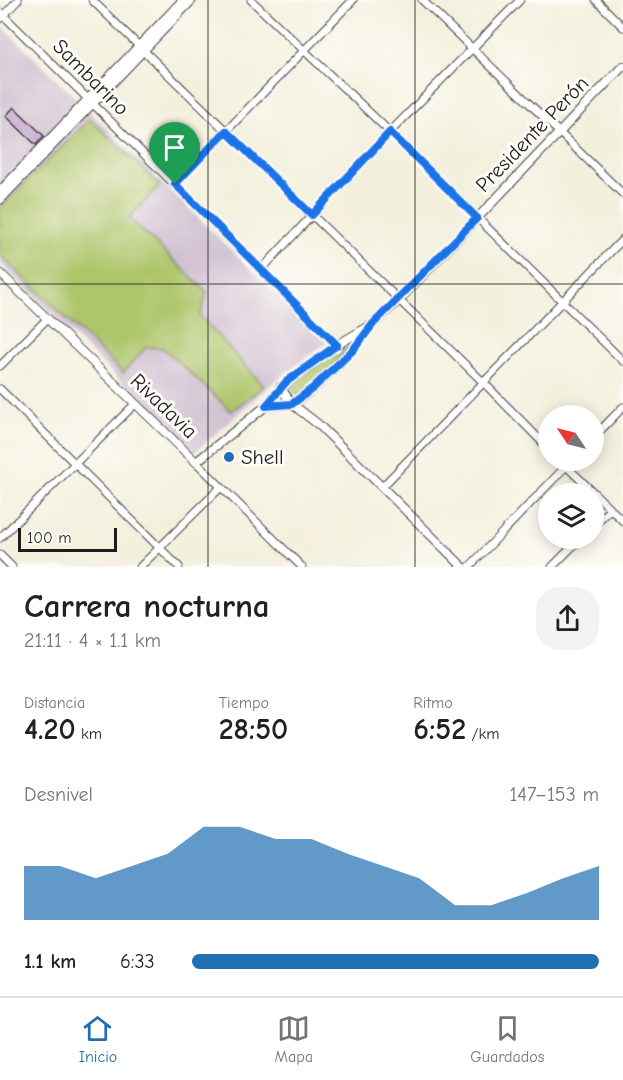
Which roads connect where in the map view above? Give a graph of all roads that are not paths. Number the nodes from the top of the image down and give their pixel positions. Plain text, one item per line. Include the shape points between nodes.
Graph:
1 (18, 0) edge
2 (92, 0) edge
3 (183, 0) edge
4 (192, 0) edge
5 (251, 0) edge
6 (353, 0) edge
7 (422, 0) edge
8 (520, 0) edge
9 (596, 0) edge
10 (1, 15) edge
11 (623, 27) edge
12 (141, 47) junction
13 (472, 49) junction
14 (304, 51) junction
15 (623, 66) edge
16 (89, 101) junction
17 (226, 131) junction
18 (390, 132) junction
19 (558, 132) junction
20 (175, 184) junction
21 (0, 191) edge
22 (623, 194) edge
23 (0, 200) edge
24 (312, 215) junction
25 (477, 218) junction
26 (623, 239) edge
27 (261, 270) junction
28 (0, 273) edge
29 (399, 300) junction
30 (562, 302) junction
31 (48, 319) junction
32 (373, 324) junction
33 (337, 345) junction
34 (623, 361) edge
35 (0, 366) edge
36 (484, 383) junction
37 (280, 387) junction
38 (0, 389) edge
39 (135, 404) junction
40 (292, 404) junction
41 (266, 406) junction
42 (623, 407) edge
43 (604, 427) edge
44 (538, 438) edge
45 (196, 462) junction
46 (76, 463) junction
47 (558, 471) edge
48 (575, 471) edge
49 (221, 487) junction
50 (382, 487) junction
51 (610, 508) junction
52 (604, 514) edge
53 (623, 521) edge
54 (0, 538) edge
55 (160, 548) junction
56 (569, 549) edge
57 (0, 555) edge
58 (12, 567) edge
59 (140, 567) edge
60 (179, 567) edge
61 (302, 567) edge
62 (463, 567) edge
63 (469, 567) edge
64 (552, 567) edge

1 - 10 street
2 - 12 street
3 - 12 street
4 - 12 street
5 - 14 street
6 - 14 street
7 - 13 street
8 - 13 street
9 - 11 street
10 - 16 street, Sambarino
12 - 16 street
12 - 17 street
13 - 18 street
13 - 19 street
14 - 17 street
14 - 18 street
15 - 19 street, Presidente Perón
16 - 20 street, Sambarino
16 - 21 street
16 - 23 street
17 - 20 street
17 - 24 street
18 - 24 street
18 - 25 street
19 - 22 street
19 - 25 street, Presidente Perón
20 - 27 street, Sambarino
24 - 27 street
24 - 29 street
25 - 29 street, Presidente Perón
25 - 30 street
26 - 30 street
27 - 33 street, Sambarino
28 - 31 street, Rivadavia
29 - 32 street, Presidente Perón
29 - 36 street
30 - 34 street
30 - 36 street
31 - 35 street
31 - 39 street, Rivadavia
32 - 33 street, Presidente Perón
32 - 40 street via 353,350
33 - 37 street, Presidente Perón
36 - 44 street
36 - 50 street
37 - 40 street
37 - 41 street, Presidente Perón
38 - 46 street
39 - 45 street, Rivadavia
39 - 46 street
40 - 41 street
40 - 50 street
41 - 45 street, Presidente Perón
42 - 43 street
45 - 49 street, Rivadavia
46 - 54 street
46 - 55 street
47 - 63 street
48 - 51 street
49 - 55 street
49 - 61 street, Rivadavia
50 - 62 street
51 - 52 street
51 - 53 street
55 - 59 street
55 - 60 street
56 - 64 street
57 - 58 street

